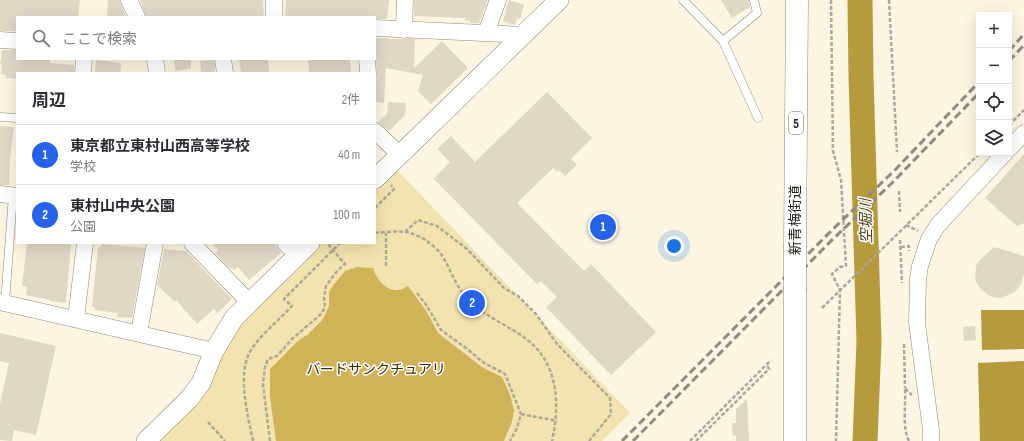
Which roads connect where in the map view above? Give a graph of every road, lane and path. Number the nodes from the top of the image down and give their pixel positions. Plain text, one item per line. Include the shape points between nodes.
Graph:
1 (129, 0) edge
2 (274, 0) edge
3 (405, 0) edge
4 (498, 0) edge
5 (559, 0) edge
6 (683, 0) edge
7 (754, 0) edge
8 (797, 0) edge
9 (831, 0) edge
10 (889, 0) edge
11 (137, 16) edge
12 (274, 16) edge
13 (376, 28) edge
14 (404, 30) junction
15 (486, 33) junction
16 (525, 34) junction
17 (0, 40) edge
18 (16, 41) edge
19 (723, 41) junction
20 (84, 60) edge
21 (155, 60) edge
22 (224, 60) edge
23 (367, 60) edge
24 (83, 72) edge
25 (157, 72) edge
26 (225, 72) edge
27 (368, 72) edge
28 (1024, 110) edge
29 (0, 117) edge
30 (16, 118) edge
31 (758, 118) dead end
32 (1012, 122) edge
33 (376, 132) edge
34 (1024, 133) edge
35 (1012, 146) edge
36 (897, 152) dead end
37 (400, 155) junction
38 (977, 156) edge
39 (1002, 156) edge
40 (376, 178) edge
41 (899, 191) dead end
42 (10, 195) edge
43 (900, 212) dead end
44 (386, 232) junction
45 (405, 232) junction
46 (376, 233) edge
47 (85, 244) edge
48 (155, 244) edge
49 (193, 244) edge
50 (328, 244) edge
51 (339, 244) edge
52 (909, 246) dead end
53 (297, 247) edge
54 (901, 247) dead end
55 (333, 250) junction
56 (386, 266) dead end
57 (840, 290) junction
58 (417, 293) dead end
59 (249, 302) junction
60 (3, 303) edge
61 (822, 308) dead end
62 (76, 319) junction
63 (139, 333) junction
64 (214, 351) junction
65 (771, 360) dead end
66 (767, 365) junction
67 (926, 398) junction
68 (521, 414) junction
69 (557, 421) junction
70 (208, 422) dead end
71 (148, 440) edge
72 (225, 441) edge
73 (253, 441) edge
74 (270, 441) edge
75 (510, 441) edge
76 (552, 441) edge
77 (589, 441) edge
78 (690, 441) edge
79 (696, 441) edge
80 (795, 441) edge
81 (836, 441) edge
82 (909, 441) edge
83 (931, 441) edge

1 - 11 street
2 - 12 street
3 - 14 street
4 - 15 street
5 - 16 street
6 - 19 lane
7 - 19 lane via 757,13
8 - 80 main road, 新青梅街道 / 5, bridge
9 - 57 path via 833,151 841,180 846,266 832,274
10 - 36 path
13 - 14 street
14 - 15 street
15 - 16 street
16 - 37 street
17 - 18 street
19 - 31 lane
20 - 24 street
21 - 25 street
22 - 26 street
23 - 27 street
28 - 32 path
29 - 30 lane
33 - 37 street
34 - 35 street
37 - 40 street
38 - 57 path
39 - 67 street via 938,226 924,252 918,279 917,323
41 - 43 path
42 - 60 lane
44 - 45 path
44 - 46 path
44 - 56 path
45 - 69 path via 429,242 441,254 456,284 469,300 536,348 555,382
45 - 77 path via 418,220 437,226 467,249 504,288 518,296 536,314 557,344 610,398 611,414
47 - 62 street
48 - 63 street
49 - 59 street
50 - 55 path
51 - 55 path
52 - 54 path
53 - 59 street
55 - 73 path via 284,299 292,306 249,353 244,385
55 - 74 path via 345,264 326,286 324,308 320,315 276,356 268,359 263,384
57 - 61 path
57 - 81 path
58 - 68 path via 441,330 484,363 505,374
59 - 64 street via 234,318
60 - 62 street
62 - 63 street
63 - 64 street
64 - 71 street via 201,383 189,399
65 - 66 path
66 - 78 path
66 - 79 path via 769,369
67 - 82 path via 916,397 905,388 906,429
67 - 83 street
68 - 69 path
68 - 75 path via 518,428
69 - 76 path
70 - 72 path

